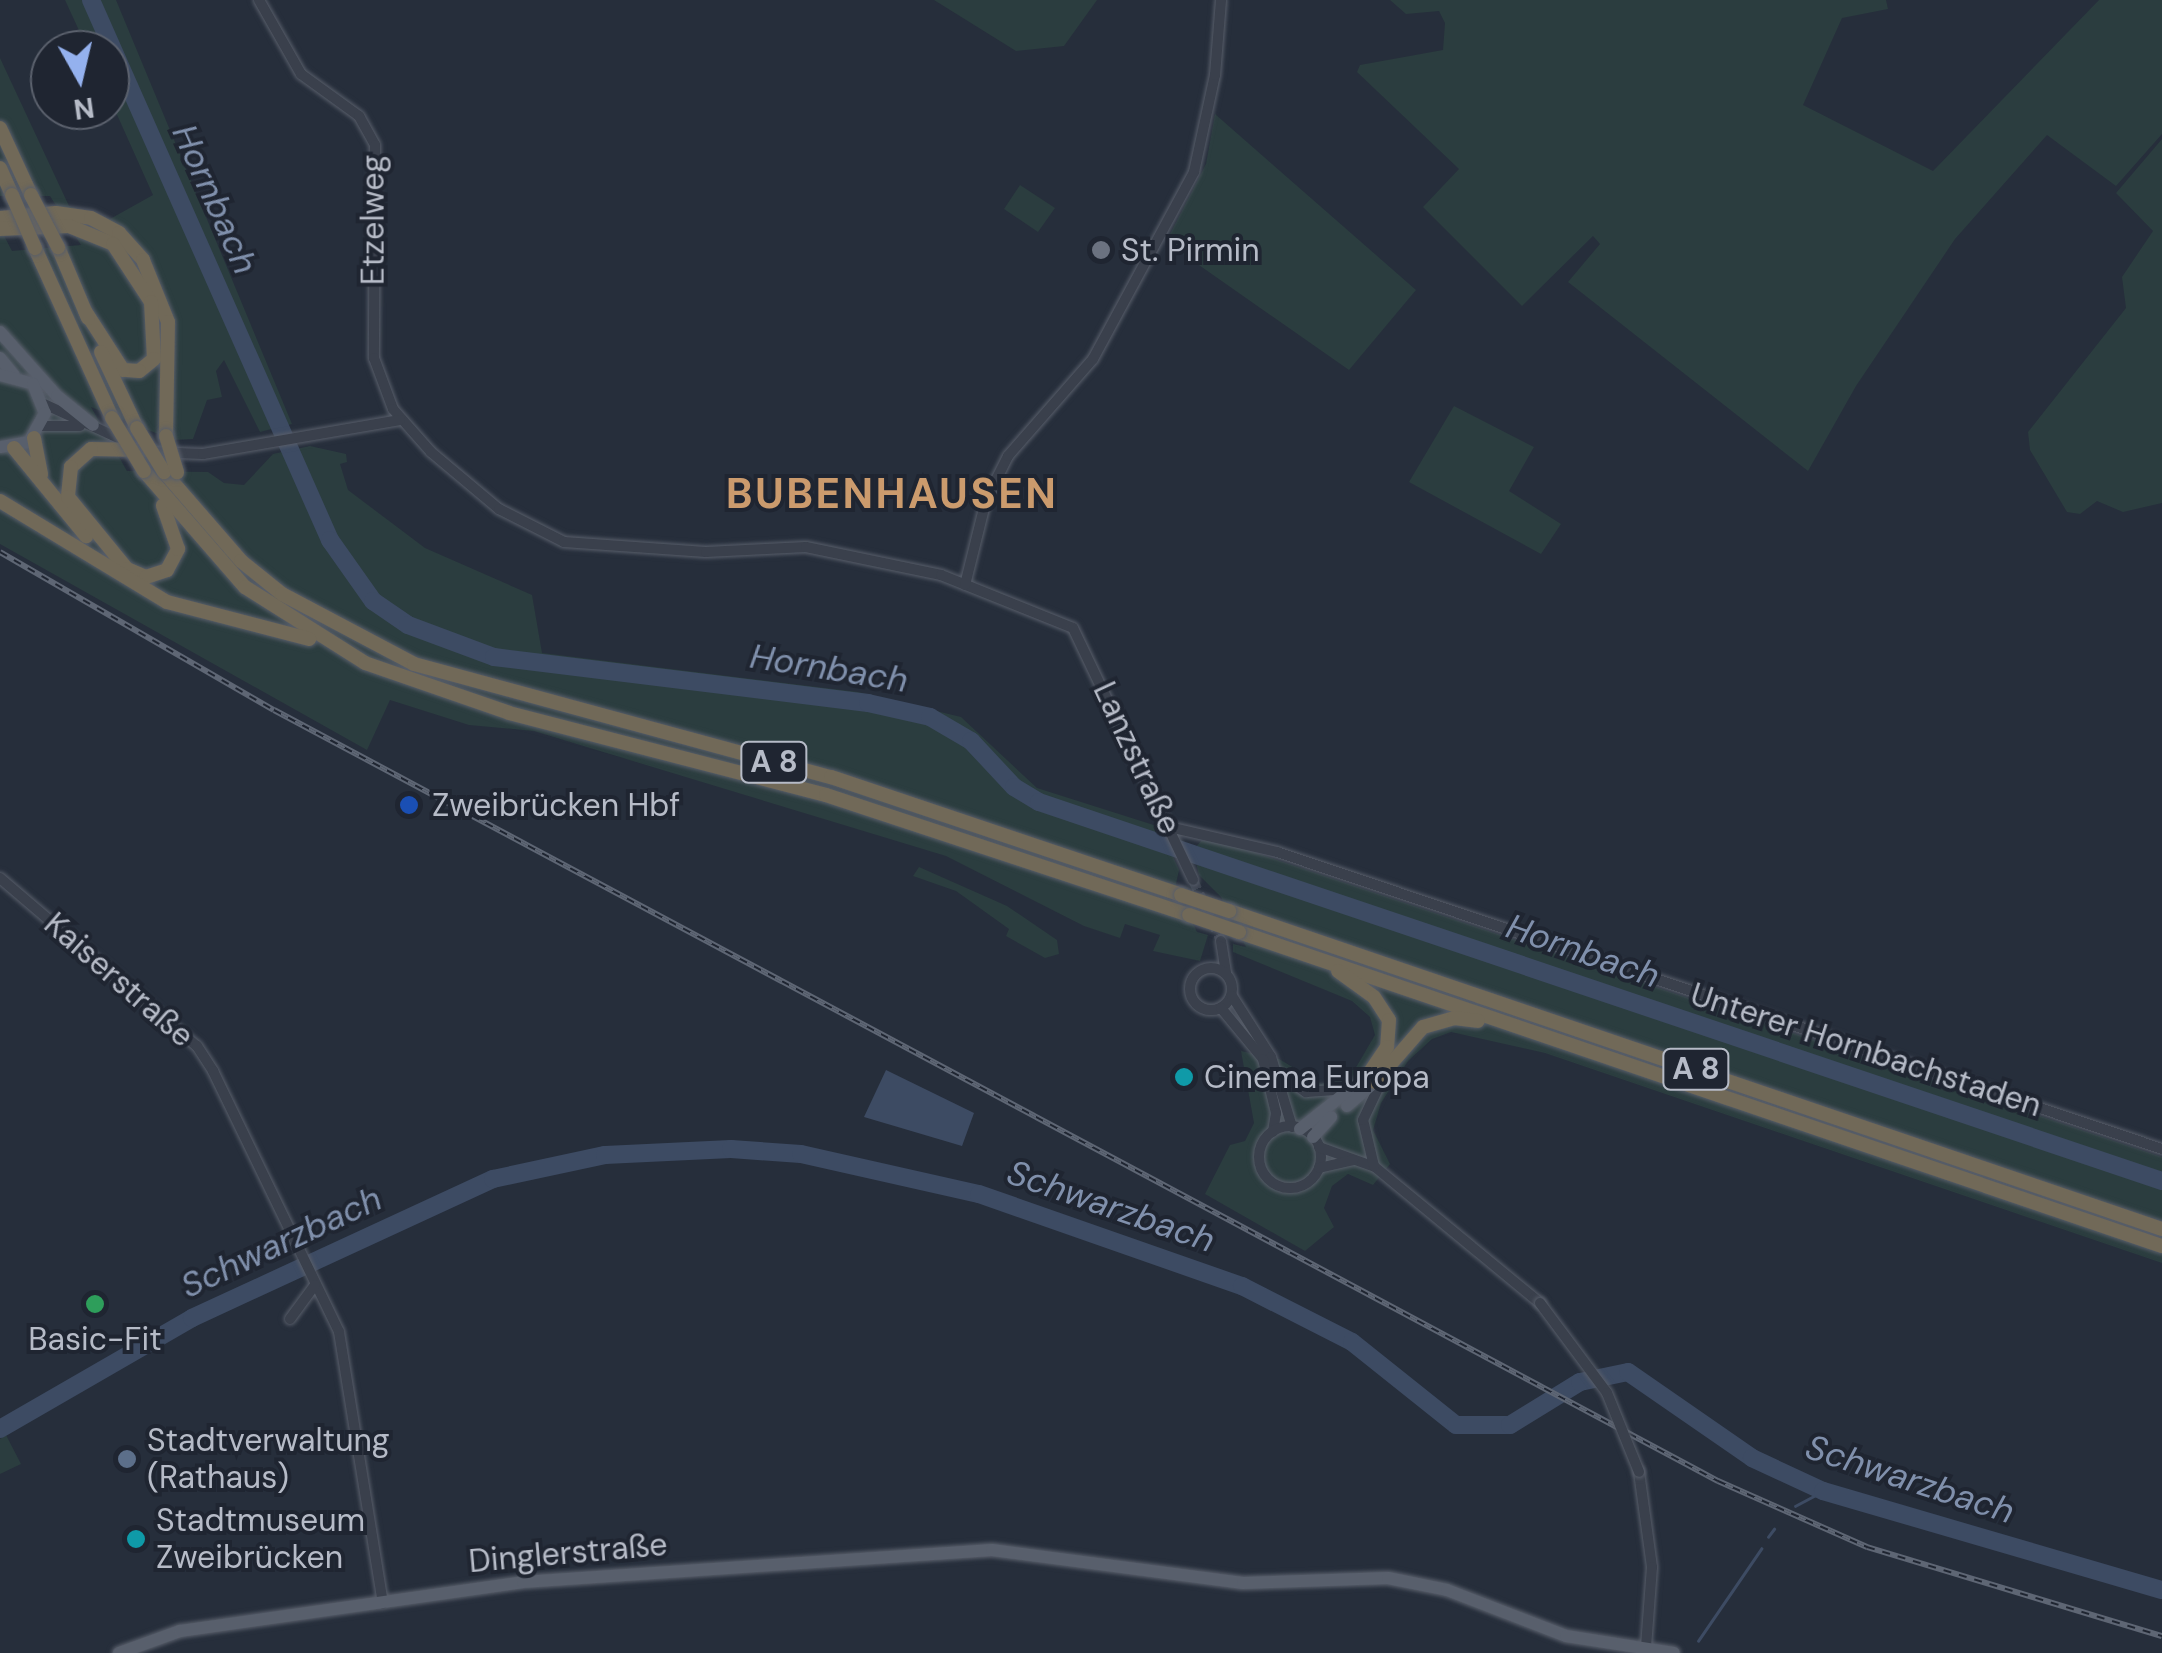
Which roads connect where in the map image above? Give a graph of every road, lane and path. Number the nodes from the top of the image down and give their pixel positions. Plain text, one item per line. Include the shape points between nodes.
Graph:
1 (260, 0) edge
2 (1221, 0) edge
3 (0, 128) edge
4 (0, 168) edge
5 (0, 218) edge
6 (0, 229) edge
7 (85, 311) junction
8 (0, 332) edge
9 (0, 358) edge
10 (7, 375) edge
11 (44, 404) junction
12 (400, 420) junction
13 (93, 425) junction
14 (38, 432) junction
15 (114, 436) junction
16 (7, 448) edge
17 (143, 450) junction
18 (171, 472) junction
19 (160, 496) junction
20 (0, 501) edge
21 (102, 541) junction
22 (120, 576) junction
23 (965, 585) junction
24 (329, 644) junction
25 (1170, 828) junction
26 (1191, 876) tunnel mouth
27 (0, 878) edge
28 (1330, 963) junction
29 (1205, 969) junction
30 (1226, 973) junction
31 (1232, 996) junction
32 (1222, 1008) junction
33 (1504, 1023) junction
34 (1277, 1071) junction
35 (1374, 1078) junction
36 (1273, 1132) junction
37 (1306, 1135) junction
38 (2162, 1150) edge
39 (1319, 1168) junction
40 (1378, 1170) junction
41 (2162, 1229) edge
42 (2162, 1246) edge
43 (315, 1284) junction
44 (290, 1319) dead end
45 (382, 1603) junction
46 (1646, 1647) junction
47 (119, 1653) edge
48 (1674, 1653) edge

1 - 12 street, Etzelweg via 301,74 360,116 378,153 372,345
2 - 23 street via 1203,146 1189,183 1094,359 1008,456 986,500
3 - 7 highway, bridge
4 - 19 highway, A 8, bridge via 112,418
5 - 18 highway, bridge via 91,218 118,233 144,260 168,322
6 - 7 highway via 68,226 113,244 151,302 154,360 140,371 124,370
7 - 18 highway, bridge via 137,428
8 - 13 main road
9 - 10 main road
10 - 11 main road via 34,384
11 - 13 street
11 - 14 main road
12 - 17 street via 186,456
12 - 23 street via 457,476 551,538 706,552 796,545
13 - 15 street
14 - 15 street via 74,425
14 - 16 main road
14 - 21 highway via 48,486
15 - 17 street
16 - 22 highway
17 - 21 highway via 91,449 71,468 68,497
18 - 41 highway, A 8, bridge via 208,525 303,609 414,664 831,777
19 - 21 highway via 178,542 163,573 132,573
19 - 24 highway, A 8 via 245,587
20 - 22 highway
22 - 24 highway via 167,602
23 - 25 street, Lanzstraße via 1081,636
24 - 28 highway, A 8, bridge via 441,692 826,795
25 - 26 street, Lanzstraße
25 - 38 street, Unterer Hornbachstaden via 1277,852
27 - 43 street, Kaiserstraße via 197,1046
28 - 33 highway, A 8
28 - 35 highway via 1374,998 1389,1020
29 - 30 street
29 - 30 street via 1220,941
29 - 32 street via 1192,979 1192,999 1207,1010
30 - 31 street
31 - 32 street
31 - 34 street
32 - 36 street via 1263,1059 1276,1113
33 - 35 highway via 1435,1022 1408,1038
33 - 42 highway, A 8
34 - 35 street via 1314,1094
34 - 37 street
35 - 37 main road
35 - 40 street via 1363,1120
36 - 37 street
36 - 39 street via 1260,1152 1270,1181 1302,1186
37 - 39 street
37 - 40 street
39 - 40 street via 1350,1160
40 - 46 street, bridge via 1540,1303 1606,1392 1639,1472 1647,1516
43 - 44 street
43 - 45 street, Kaiserstraße via 341,1342
45 - 46 main road, Dinglerstraße via 542,1580 992,1550 1243,1583 1388,1578 1448,1590 1566,1636
45 - 47 main road, Dinglerstraße via 152,1639
46 - 48 main road, Dinglerstraße

